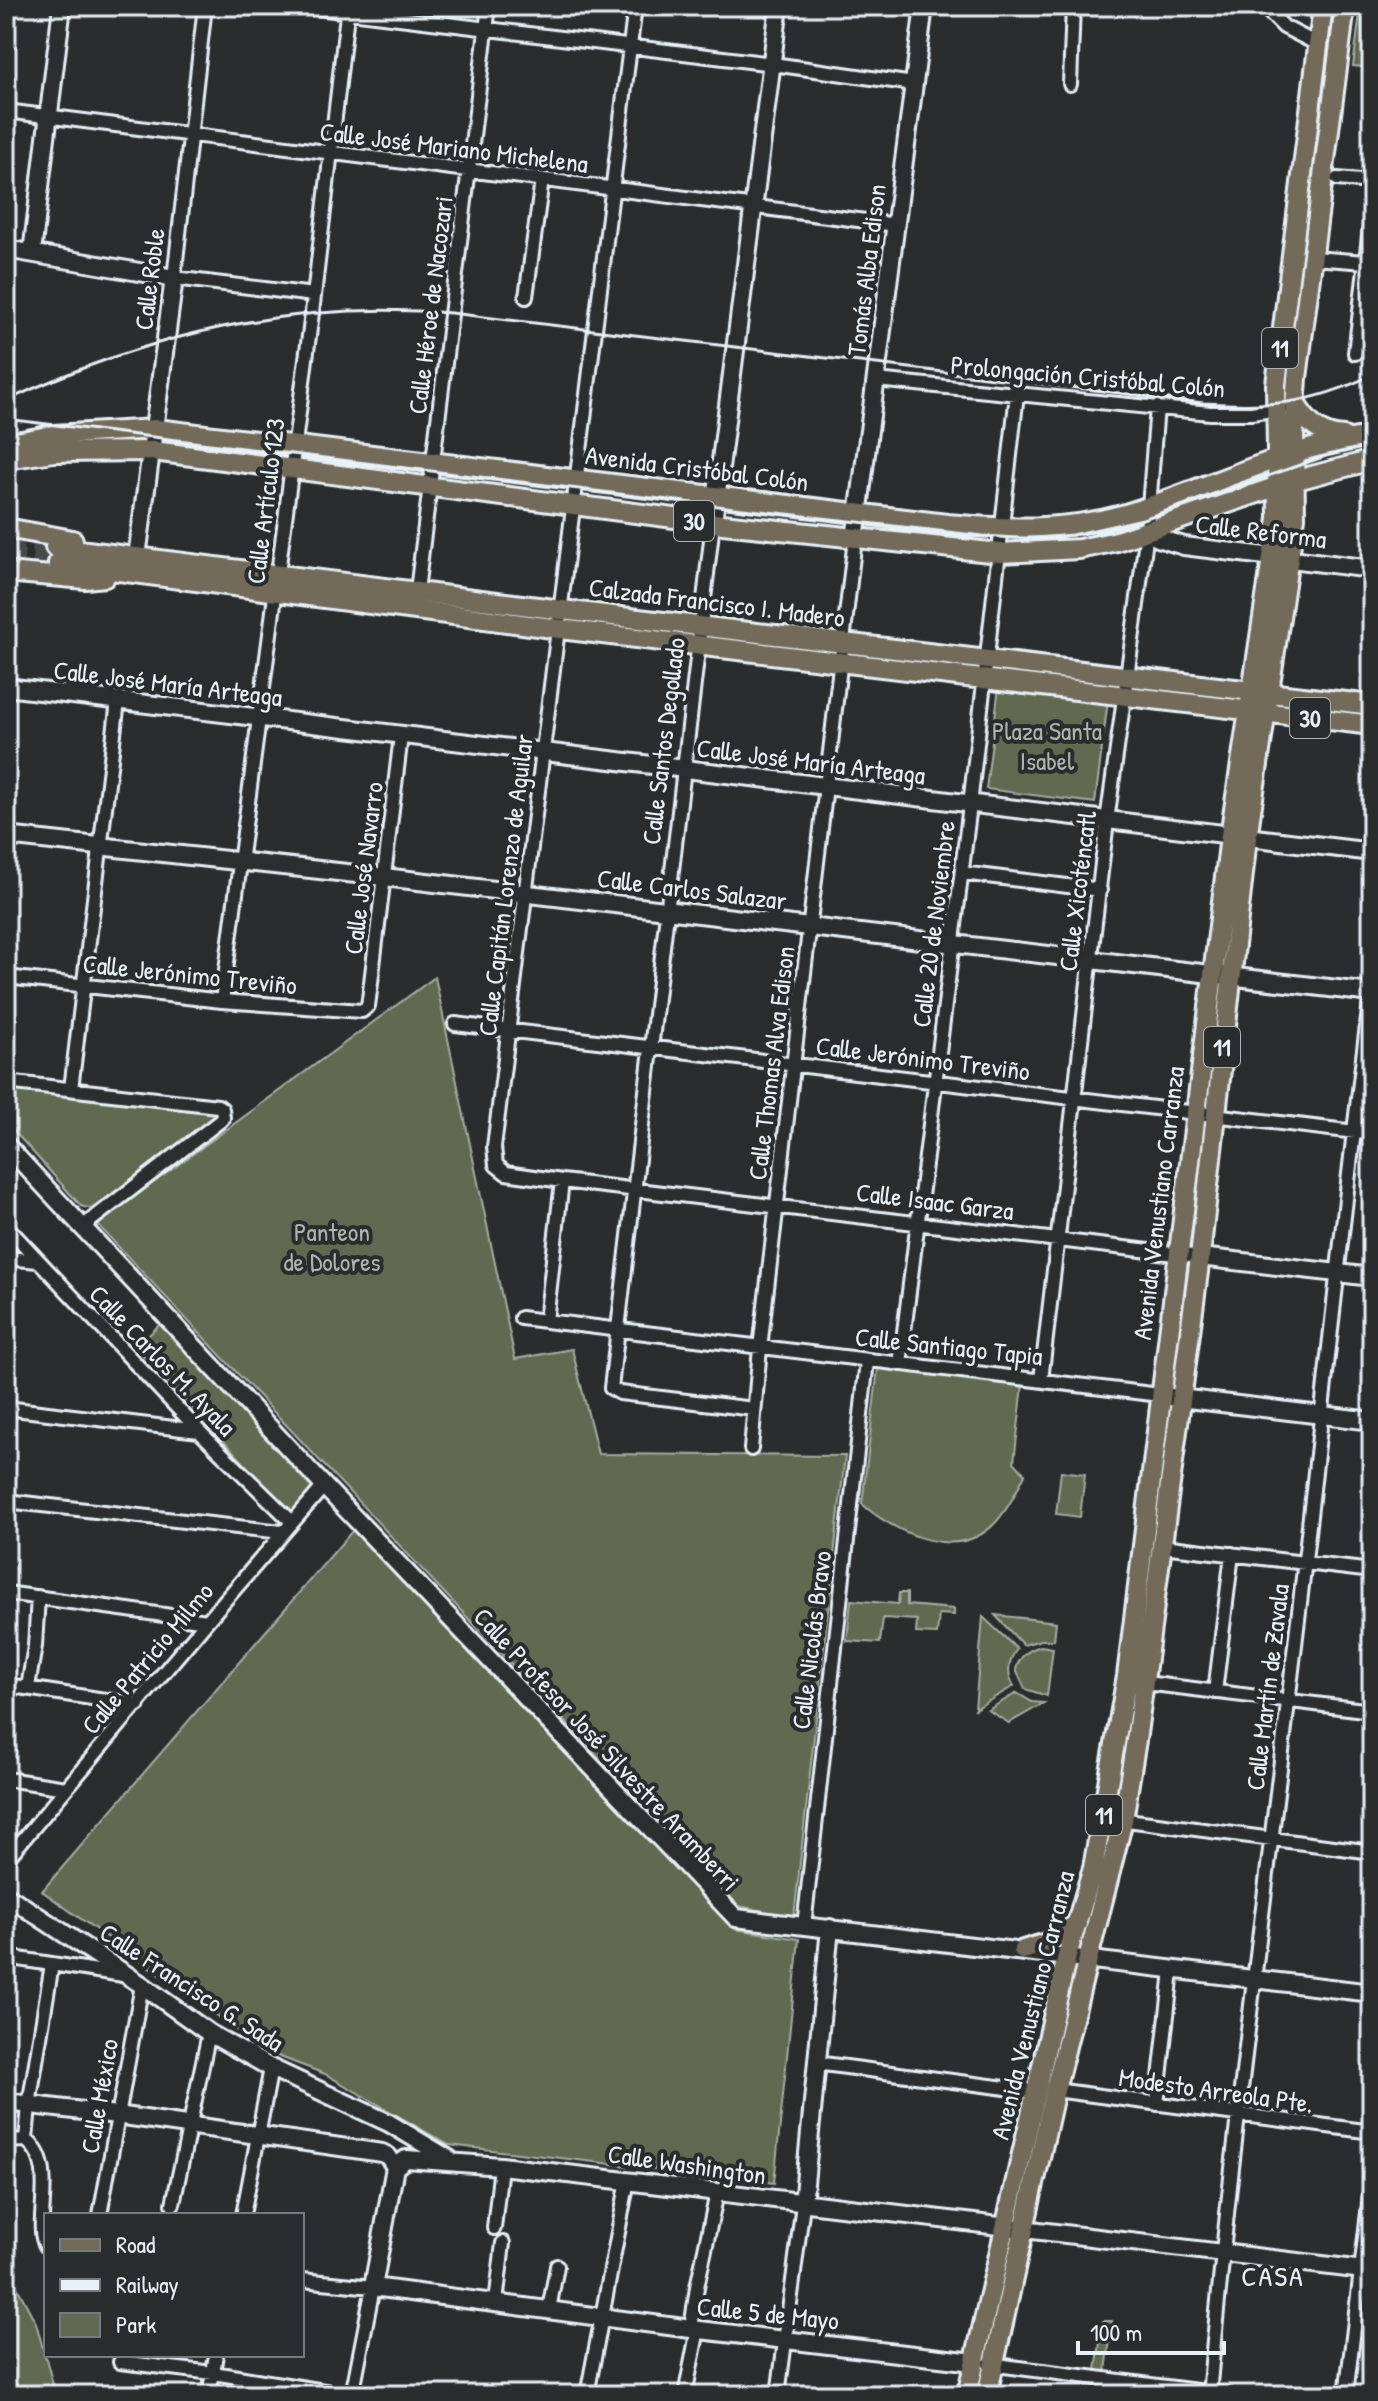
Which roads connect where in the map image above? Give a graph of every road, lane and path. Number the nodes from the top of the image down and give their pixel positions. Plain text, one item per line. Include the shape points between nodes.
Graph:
1 (62, 6) edge
2 (205, 6) edge
3 (301, 6) edge
4 (489, 6) edge
5 (635, 6) edge
6 (779, 6) edge
7 (924, 6) edge
8 (1073, 6) edge
9 (1263, 6) edge
10 (1323, 6) edge
11 (1345, 6) edge
12 (348, 9) edge
13 (486, 28) junction
14 (1317, 44) junction
15 (631, 46) junction
16 (773, 64) junction
17 (914, 84) junction
18 (1070, 84) dead end
19 (6, 111) edge
20 (49, 118) junction
21 (190, 137) junction
22 (330, 153) junction
23 (469, 169) junction
24 (1337, 179) dead end
25 (542, 180) junction
26 (1372, 182) edge
27 (613, 190) junction
28 (753, 208) junction
29 (1372, 211) edge
30 (897, 225) junction
31 (6, 249) edge
32 (32, 253) junction
33 (1313, 258) junction
34 (1366, 262) junction
35 (174, 278) junction
36 (314, 295) junction
37 (526, 297) dead end
38 (1355, 353) dead end
39 (876, 380) junction
40 (1017, 394) junction
41 (1295, 403) junction
42 (1157, 407) junction
43 (1275, 411) junction
44 (156, 429) junction
45 (1366, 436) edge
46 (6, 444) edge
47 (294, 445) junction
48 (153, 451) junction
49 (1285, 458) junction
50 (6, 459) edge
51 (1372, 460) edge
52 (433, 462) junction
53 (290, 469) junction
54 (576, 480) junction
55 (1285, 484) junction
56 (430, 487) junction
57 (716, 497) junction
58 (574, 506) junction
59 (1149, 506) junction
60 (859, 513) junction
61 (713, 523) junction
62 (6, 528) edge
63 (1002, 528) junction
64 (1147, 532) junction
65 (855, 539) junction
66 (93, 551) junction
67 (1000, 553) junction
68 (137, 557) junction
69 (1281, 557) junction
70 (1372, 569) edge
71 (123, 571) junction
72 (6, 572) edge
73 (278, 584) junction
74 (416, 601) junction
75 (561, 619) junction
76 (701, 626) junction
77 (843, 643) junction
78 (699, 645) junction
79 (987, 659) junction
80 (841, 662) junction
81 (1127, 676) junction
82 (985, 679) junction
83 (6, 687) edge
84 (1261, 691) junction
85 (1124, 696) junction
86 (118, 701) junction
87 (1372, 705) edge
88 (1258, 712) junction
89 (260, 718) junction
90 (1372, 725) edge
91 (401, 736) junction
92 (544, 753) junction
93 (684, 769) junction
94 (826, 787) junction
95 (970, 805) junction
96 (1107, 821) junction
97 (6, 836) edge
98 (1238, 837) junction
99 (101, 848) junction
100 (1372, 852) edge
101 (241, 862) junction
102 (962, 873) junction
103 (384, 877) junction
104 (1100, 890) junction
105 (526, 893) junction
106 (668, 909) junction
107 (809, 928) junction
108 (952, 945) junction
109 (1091, 961) junction
110 (1221, 975) junction
111 (6, 977) edge
112 (84, 985) junction
113 (1372, 991) edge
114 (222, 1001) junction
115 (368, 1006) joint
116 (455, 1024) dead end
117 (509, 1030) junction
118 (652, 1048) junction
119 (793, 1064) junction
120 (935, 1081) junction
121 (6, 1082) edge
122 (71, 1089) junction
123 (1075, 1098) junction
124 (1195, 1112) junction
125 (1215, 1114) junction
126 (1353, 1132) junction
127 (1372, 1134) edge
128 (6, 1145) edge
129 (496, 1165) joint
130 (562, 1181) junction
131 (635, 1189) junction
132 (777, 1206) junction
133 (917, 1223) junction
134 (6, 1226) edge
135 (81, 1228) junction
136 (1057, 1241) junction
137 (1178, 1255) junction
138 (1200, 1257) junction
139 (6, 1258) edge
140 (38, 1261) junction
141 (1337, 1273) junction
142 (1372, 1277) edge
143 (521, 1318) dead end
144 (546, 1321) junction
145 (618, 1331) junction
146 (760, 1348) junction
147 (867, 1361) junction
148 (900, 1364) junction
149 (1041, 1380) junction
150 (1160, 1395) junction
151 (1182, 1398) junction
152 (6, 1408) edge
153 (754, 1409) junction
154 (1321, 1415) junction
155 (1372, 1421) edge
156 (199, 1431) junction
157 (751, 1449) dead end
158 (324, 1486) junction
159 (6, 1501) edge
160 (292, 1522) junction
161 (282, 1532) junction
162 (1162, 1546) junction
163 (1232, 1554) junction
164 (1305, 1562) junction
165 (1372, 1571) edge
166 (6, 1593) edge
167 (38, 1597) junction
168 (207, 1621) junction
169 (1145, 1683) junction
170 (6, 1685) edge
171 (28, 1687) junction
172 (1215, 1692) junction
173 (1286, 1701) junction
174 (138, 1705) junction
175 (1372, 1711) edge
176 (6, 1779) edge
177 (66, 1788) junction
178 (1104, 1817) junction
179 (1123, 1820) junction
180 (1271, 1840) junction
181 (1372, 1852) edge
182 (6, 1860) edge
183 (6, 1895) edge
184 (1077, 1924) junction
185 (804, 1926) junction
186 (830, 1928) junction
187 (1023, 1950) junction
188 (1067, 1956) junction
189 (6, 1957) edge
190 (1086, 1959) junction
191 (52, 1964) junction
192 (1172, 1971) junction
193 (126, 1975) junction
194 (1252, 1980) junction
195 (142, 1985) junction
196 (1372, 1993) edge
197 (209, 2033) junction
198 (816, 2063) junction
199 (271, 2068) junction
200 (1055, 2090) junction
201 (1036, 2092) junction
202 (6, 2102) edge
203 (1157, 2104) junction
204 (29, 2105) junction
205 (117, 2115) junction
206 (1239, 2115) junction
207 (188, 2126) junction
208 (401, 2130) junction
209 (1372, 2132) edge
210 (257, 2136) junction
211 (26, 2140) junction
212 (6, 2141) edge
213 (382, 2153) junction
214 (458, 2163) junction
215 (501, 2166) junction
216 (395, 2167) junction
217 (1372, 2179) edge
218 (628, 2180) junction
219 (717, 2193) junction
220 (173, 2204) dead end
221 (803, 2204) junction
222 (45, 2213) edge
223 (100, 2213) edge
224 (243, 2213) edge
225 (494, 2228) dead end
226 (1014, 2228) junction
227 (503, 2243) dead end
228 (1221, 2252) junction
229 (557, 2266) dead end
230 (1366, 2271) edge
231 (304, 2280) edge
232 (373, 2287) junction
233 (496, 2303) junction
234 (549, 2310) junction
235 (600, 2317) junction
236 (695, 2329) junction
237 (787, 2339) junction
238 (216, 2357) edge
239 (120, 2362) dead end
240 (974, 2362) junction
241 (994, 2364) junction
242 (213, 2373) junction
243 (1152, 2391) edge
244 (1209, 2394) edge
245 (209, 2395) edge
246 (350, 2395) edge
247 (587, 2395) edge
248 (685, 2395) edge
249 (778, 2395) edge
250 (967, 2395) edge
251 (987, 2395) edge
252 (1228, 2395) edge
253 (1346, 2395) edge

1 - 20 street
2 - 21 street, Calle Roble
3 - 12 street
4 - 13 street, Calle Héroe de Nacozari
5 - 15 street
6 - 16 street, Calle Santos Degollado
7 - 17 street, Tomás Alba Edison
8 - 18 street
9 - 14 street via 1284,27
10 - 14 main road, Avenida Venustiano Carranza / 11
11 - 33 main road, Avenida Venustiano Carranza / 11
12 - 13 street
12 - 22 street, Calle Artículo 123
13 - 15 street
13 - 23 street, Calle Héroe de Nacozari
14 - 43 main road, Avenida Venustiano Carranza / 11
15 - 16 street
15 - 27 street
16 - 17 street
16 - 28 street, Calle Santos Degollado
17 - 30 street, Tomás Alba Edison
19 - 20 street, Calle José Mariano Michelena
20 - 21 street, Calle José Mariano Michelena
20 - 32 street
21 - 22 street, Calle José Mariano Michelena
21 - 35 street, Calle Roble
22 - 23 street, Calle José Mariano Michelena
22 - 36 street, Calle Artículo 123
23 - 25 street, Calle José Mariano Michelena
23 - 52 street, Calle Héroe de Nacozari
24 - 26 street
25 - 27 street, Calle José Mariano Michelena
25 - 37 street
27 - 28 street, Calle José Mariano Michelena
27 - 54 street
28 - 30 street, Calle José Mariano Michelena
28 - 57 street, Calle Santos Degollado
29 - 34 street
30 - 39 street, Tomás Alba Edison
31 - 32 street
32 - 35 street
33 - 34 street
33 - 41 main road, Avenida Venustiano Carranza / 11
34 - 38 street
35 - 36 street
35 - 44 street, Calle Roble
36 - 47 street, Calle Artículo 123
39 - 40 street, Prolongación Cristóbal Colón
39 - 60 street, Tomás Alba Edison
40 - 42 street, Prolongación Cristóbal Colón
40 - 63 street, Calle 20 de Noviembre
41 - 43 street, Prolongación Cristóbal Colón
41 - 45 main road via 1319,431 1336,437
41 - 49 main road, Avenida Venustiano Carranza / 11
42 - 43 street, Prolongación Cristóbal Colón via 1210,413
42 - 59 street, Calle Xicoténcatl
43 - 49 main road, Avenida Venustiano Carranza / 11
44 - 46 main road, Avenida Cristóbal Colón / 30 via 53,435
44 - 47 main road, Avenida Cristóbal Colón / 30
44 - 48 street, Calle Roble
45 - 49 main road, Avenida Cristóbal Colón / 30
47 - 52 main road, Avenida Cristóbal Colón / 30
47 - 53 street, Calle Artículo 123
48 - 50 main road, Avenida Cristóbal Colón / 30 via 54,452
48 - 53 main road, Avenida Cristóbal Colón / 30
48 - 68 street, Calle Roble
49 - 55 main road, Avenida Venustiano Carranza / 11
49 - 59 main road, Avenida Cristóbal Colón / 30
51 - 55 main road, Avenida Cristóbal Colón / 30
52 - 54 main road, Avenida Cristóbal Colón / 30
52 - 56 street, Calle Héroe de Nacozari
53 - 56 main road, Avenida Cristóbal Colón / 30
53 - 73 street, Calle Artículo 123
54 - 57 main road, Avenida Cristóbal Colón / 30
54 - 58 street
55 - 64 main road, Avenida Cristóbal Colón / 30
55 - 69 main road, Avenida Venustiano Carranza / 11 via 1295,517
56 - 58 main road, Avenida Cristóbal Colón / 30
56 - 74 street, Calle Héroe de Nacozari
57 - 60 main road, Avenida Cristóbal Colón / 30
57 - 61 street, Calle Santos Degollado
58 - 61 main road, Avenida Cristóbal Colón / 30
58 - 75 street
59 - 63 main road, Avenida Cristóbal Colón / 30 via 1071,525
59 - 64 street, Calle Xicoténcatl
60 - 63 main road, Avenida Cristóbal Colón / 30
60 - 65 street, Tomás Alba Edison
61 - 65 main road, Avenida Cristóbal Colón / 30
61 - 76 street, Calle Santos Degollado
62 - 66 main road via 68,538
63 - 67 street, Calle 20 de Noviembre
64 - 67 main road, Avenida Cristóbal Colón / 30 via 1079,549
64 - 69 street, Calle Reforma via 1184,546
64 - 81 street, Calle Xicoténcatl
65 - 67 main road, Avenida Cristóbal Colón / 30
65 - 77 street, Calle Thomas Alva Edison
66 - 68 main road, Calzada Francisco I. Madero / 30
66 - 71 main road, Calzada Francisco I. Madero / 30 via 57,555
67 - 79 street, Calle 20 de Noviembre
68 - 73 main road, Calzada Francisco I. Madero / 30
69 - 70 street, Calle Reforma
69 - 84 main road, Avenida Venustiano Carranza / 11
71 - 72 main road via 85,579
71 - 73 main road, Calzada Francisco I. Madero / 30
73 - 74 main road, Calzada Francisco I. Madero / 30
73 - 89 street, Calle Artículo 123
74 - 75 main road, Calzada Francisco I. Madero / 30
75 - 76 main road, Calzada Francisco I. Madero / 30
75 - 78 main road, Calzada Francisco I. Madero / 30
75 - 92 street, Calle Capitán Lorenzo de Aguilar
76 - 77 main road, Calzada Francisco I. Madero / 30
76 - 78 street, Calle Santos Degollado
77 - 79 main road, Calzada Francisco I. Madero / 30
77 - 80 street, Calle Thomas Alva Edison
78 - 80 main road, Calzada Francisco I. Madero / 30
78 - 93 street, Calle Santos Degollado
79 - 81 main road, Calzada Francisco I. Madero / 30
79 - 82 street, Calle 20 de Noviembre
80 - 82 main road, Calzada Francisco I. Madero / 30
80 - 94 street, Calle Thomas Alva Edison
81 - 84 main road, Calzada Francisco I. Madero / 30
81 - 85 street, Calle Xicoténcatl
82 - 85 main road, Calzada Francisco I. Madero / 30
82 - 95 street, Calle 20 de Noviembre
83 - 86 street, Calle José María Arteaga
84 - 87 main road, Calzada Francisco I. Madero / 30
84 - 88 main road, Avenida Venustiano Carranza / 11
85 - 88 main road, Calzada Francisco I. Madero / 30
85 - 96 street, Calle Xicoténcatl
86 - 89 street, Calle José María Arteaga
86 - 99 street
88 - 90 main road, Calzada Francisco I. Madero / 30
88 - 98 main road, Avenida Venustiano Carranza / 11
89 - 91 street, Calle José María Arteaga
89 - 101 street, Calle Artículo 123
91 - 92 street, Calle José María Arteaga
91 - 103 street, Calle José Navarro
92 - 93 street, Calle José María Arteaga
92 - 105 street, Calle Capitán Lorenzo de Aguilar
93 - 94 street, Calle José María Arteaga
93 - 106 street, Calle Santos Degollado
94 - 95 street, Calle José María Arteaga
94 - 107 street, Calle Thomas Alva Edison
95 - 96 street, Calle José María Arteaga
95 - 102 street, Calle 20 de Noviembre
96 - 98 street, Calle José María Arteaga
96 - 104 street, Calle Xicoténcatl
97 - 99 street, Calle Carlos Salazar
98 - 100 street, Calle José María Arteaga
98 - 110 main road, Avenida Venustiano Carranza / 11
99 - 101 street, Calle Carlos Salazar
99 - 112 street
101 - 103 street, Calle Carlos Salazar
101 - 114 street, Calle Artículo 123
102 - 104 street
102 - 108 street, Calle 20 de Noviembre
103 - 105 street, Calle Carlos Salazar
103 - 115 street, Calle José Navarro
104 - 109 street, Calle Xicoténcatl
105 - 106 street, Calle Carlos Salazar
105 - 117 street, Calle Capitán Lorenzo de Aguilar
106 - 107 street, Calle Carlos Salazar
106 - 118 street, Calle Santos Degollado
107 - 108 street, Calle Carlos Salazar
107 - 119 street, Calle Thomas Alva Edison
108 - 109 street, Calle Carlos Salazar
108 - 120 street, Calle 20 de Noviembre
109 - 110 street, Calle Carlos Salazar
109 - 123 street, Calle Xicoténcatl
110 - 113 street, Calle Carlos Salazar
110 - 124 main road, Avenida Venustiano Carranza / 11
110 - 125 main road, Avenida Venustiano Carranza / 11
111 - 112 street, Calle Jerónimo Treviño
112 - 114 street, Calle Jerónimo Treviño
112 - 122 street
113 - 126 street, Calle Martín de Zavala
114 - 115 street, Calle Jerónimo Treviño via 356,1012
116 - 117 street, Calle Jerónimo Treviño
117 - 118 street, Calle Jerónimo Treviño
117 - 129 street, Calle Capitán Lorenzo de Aguilar
118 - 119 street, Calle Jerónimo Treviño
118 - 131 street, Calle Santos Degollado
119 - 120 street, Calle Jerónimo Treviño
119 - 132 street, Calle Thomas Alva Edison
120 - 123 street, Calle Jerónimo Treviño
120 - 133 street, Calle 20 de Noviembre
121 - 122 street
122 - 135 street via 218,1106 224,1113
123 - 124 street, Calle Jerónimo Treviño
123 - 136 street, Calle Xicoténcatl
124 - 125 street, Calle Jerónimo Treviño
124 - 137 main road, Avenida Venustiano Carranza / 11
125 - 126 street, Calle Jerónimo Treviño
125 - 138 main road, Avenida Venustiano Carranza / 11
126 - 127 street, Calle Jerónimo Treviño
126 - 141 street, Calle Martín de Zavala
128 - 135 street, Calle Profesor José Silvestre Aramberri
129 - 130 street, Calle Isaac Garza via 506,1173
130 - 131 street, Calle Isaac Garza
130 - 144 street
131 - 132 street, Calle Isaac Garza
131 - 145 street, Calle Santos Degollado
132 - 133 street, Calle Isaac Garza
132 - 146 street, Calle Thomas Alva Edison
133 - 136 street, Calle Isaac Garza
133 - 148 street, Calle 20 de Noviembre
134 - 140 street, Calle Carlos M. Ayala
135 - 158 street, Calle Profesor José Silvestre Aramberri
136 - 137 street, Calle Isaac Garza
136 - 149 street, Calle Xicoténcatl
137 - 138 street, Calle Isaac Garza
137 - 150 main road, Avenida Venustiano Carranza / 11
138 - 141 street, Calle Isaac Garza
138 - 151 main road, Avenida Venustiano Carranza / 11
139 - 140 street
140 - 156 street, Calle Carlos M. Ayala
141 - 142 street, Calle Isaac Garza
141 - 154 street, Calle Martín de Zavala
143 - 144 street, Calle Santiago Tapia
144 - 145 street, Calle Santiago Tapia
145 - 146 street, Calle Santiago Tapia
145 - 153 street, Calle Santos Degollado via 611,1388
146 - 147 street, Calle Santiago Tapia
146 - 153 street, Calle Thomas Alva Edison
147 - 148 street, Calle Santiago Tapia
147 - 185 street, Calle Nicolás Bravo
148 - 149 street, Calle Santiago Tapia
149 - 150 street, Calle Santiago Tapia
150 - 151 street, Calle Santiago Tapia
150 - 178 main road, Avenida Venustiano Carranza / 11 via 1137,1601
151 - 154 street, Calle Santiago Tapia
151 - 162 main road, Avenida Venustiano Carranza / 11
152 - 156 street
153 - 157 street, Calle Thomas Alva Edison
154 - 155 street, Calle Santiago Tapia
154 - 164 street, Calle Martín de Zavala
156 - 160 street, Calle Carlos M. Ayala
158 - 160 street, Calle Patricio Milmo
158 - 185 street, Calle Profesor José Silvestre Aramberri via 729,1912 744,1920
159 - 161 street
160 - 161 street, Calle Patricio Milmo
161 - 168 street, Calle Patricio Milmo
162 - 163 street
162 - 169 main road, Avenida Venustiano Carranza / 11
163 - 164 street
163 - 172 street
164 - 165 street
164 - 173 street, Calle Martín de Zavala
166 - 167 street
167 - 168 street
167 - 171 street
168 - 174 street, Calle Patricio Milmo
169 - 172 street
169 - 179 main road, Avenida Venustiano Carranza / 11
170 - 171 street
171 - 174 street
172 - 173 street
173 - 175 street
173 - 180 street, Calle Martín de Zavala
174 - 177 street, Calle Patricio Milmo
176 - 177 street
177 - 182 street, Calle Patricio Milmo
178 - 179 street
178 - 184 main road, Avenida Venustiano Carranza / 11
179 - 180 street
179 - 190 main road, Avenida Venustiano Carranza / 11
180 - 181 street
180 - 194 street, Calle Martín de Zavala
183 - 193 street, Calle Francisco G. Sada
184 - 187 main road
184 - 188 main road, Avenida Venustiano Carranza / 11
185 - 186 street, Calle Profesor José Silvestre Aramberri
186 - 187 street, Calle Profesor José Silvestre Aramberri
186 - 198 street
187 - 188 street, Calle Profesor José Silvestre Aramberri
188 - 190 street, Calle Profesor José Silvestre Aramberri
188 - 201 main road, Avenida Venustiano Carranza / 11
189 - 191 street
190 - 192 street, Calle Profesor José Silvestre Aramberri
190 - 200 main road, Avenida Venustiano Carranza / 11
191 - 193 street
191 - 204 street
192 - 194 street, Calle Profesor José Silvestre Aramberri
192 - 203 street
193 - 195 street, Calle Francisco G. Sada
194 - 196 street, Calle Profesor José Silvestre Aramberri
194 - 206 street, Calle Martín de Zavala
195 - 197 street, Calle Francisco G. Sada
195 - 205 street, Calle México
197 - 199 street, Calle Francisco G. Sada
197 - 207 street
198 - 201 street
198 - 221 street
199 - 208 street, Calle Francisco G. Sada
199 - 210 street
200 - 203 street, Modesto Arreola Pte.
200 - 226 main road, Avenida Venustiano Carranza / 11
201 - 226 main road, Avenida Venustiano Carranza / 11
202 - 204 street
203 - 206 street, Modesto Arreola Pte.
204 - 205 street
204 - 211 street
205 - 207 street
205 - 223 street, Calle México
206 - 209 street, Modesto Arreola Pte.
206 - 228 street, Calle Martín de Zavala
207 - 210 street
207 - 220 street
208 - 213 street via 395,2147
208 - 214 street, Calle Francisco G. Sada
210 - 213 street
210 - 224 street
211 - 212 street
211 - 222 street via 42,2165
213 - 216 street
214 - 215 street, Calle Washington
214 - 216 street, Calle Washington via 406,2159
215 - 218 street, Calle Washington
215 - 225 street
216 - 232 street
217 - 230 street
218 - 219 street, Calle Washington
218 - 235 street
219 - 221 street, Calle Washington
219 - 236 street via 697,2287
221 - 226 street, Calle Washington
221 - 237 street
226 - 228 street, Calle Washington
226 - 240 main road, Avenida Venustiano Carranza / 11
226 - 241 main road, Avenida Venustiano Carranza / 11
227 - 233 street
228 - 230 street, Calle Washington
228 - 244 street, Calle Martín de Zavala
229 - 234 street
230 - 253 street
231 - 232 street, Calle 5 de Mayo
232 - 233 street, Calle 5 de Mayo
232 - 246 street
233 - 234 street, Calle 5 de Mayo
234 - 235 street, Calle 5 de Mayo
235 - 236 street, Calle 5 de Mayo
235 - 247 street
236 - 237 street, Calle 5 de Mayo
236 - 248 street
237 - 240 street, Calle 5 de Mayo
237 - 249 street
238 - 242 street
239 - 242 street
240 - 241 street, Calle 5 de Mayo
240 - 250 main road, Avenida Venustiano Carranza / 11
241 - 243 street, Calle 5 de Mayo
241 - 251 main road, Avenida Venustiano Carranza / 11
242 - 245 street
242 - 246 street
243 - 244 street, Calle 5 de Mayo
244 - 252 street, Calle 5 de Mayo

